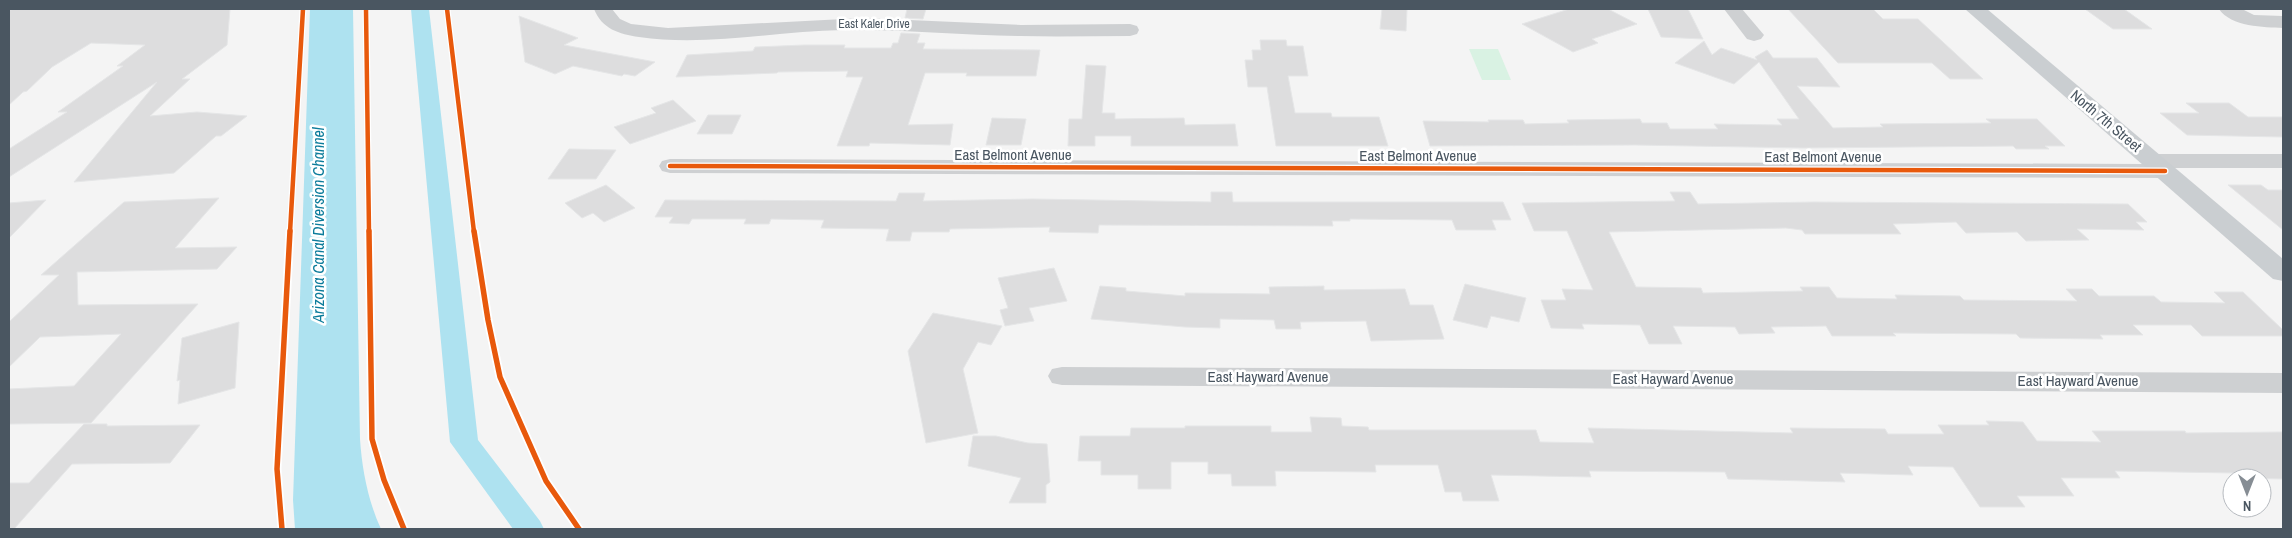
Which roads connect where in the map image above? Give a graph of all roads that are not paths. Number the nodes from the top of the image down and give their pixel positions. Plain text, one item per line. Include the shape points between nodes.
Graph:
1 (603, 9) edge
2 (992, 9) edge
3 (1733, 9) edge
4 (1975, 9) edge
5 (2228, 9) edge
6 (2283, 22) edge
7 (987, 28) junction
8 (1130, 30) dead end
9 (1754, 34) dead end
10 (2283, 161) edge
11 (670, 166) dead end
12 (2159, 166) junction
13 (2283, 273) edge
14 (1062, 376) dead end
15 (2283, 383) edge

1 - 7 street, East Kaler Drive via 618,27 641,32 704,33 845,24
2 - 7 street
3 - 9 street
4 - 12 main road, North 7th Street
5 - 6 street via 2250,20
7 - 8 street, East Kaler Drive
10 - 12 street, East Belmont Avenue
11 - 12 street, East Belmont Avenue
12 - 13 main road, North 7th Street
14 - 15 street, East Hayward Avenue

